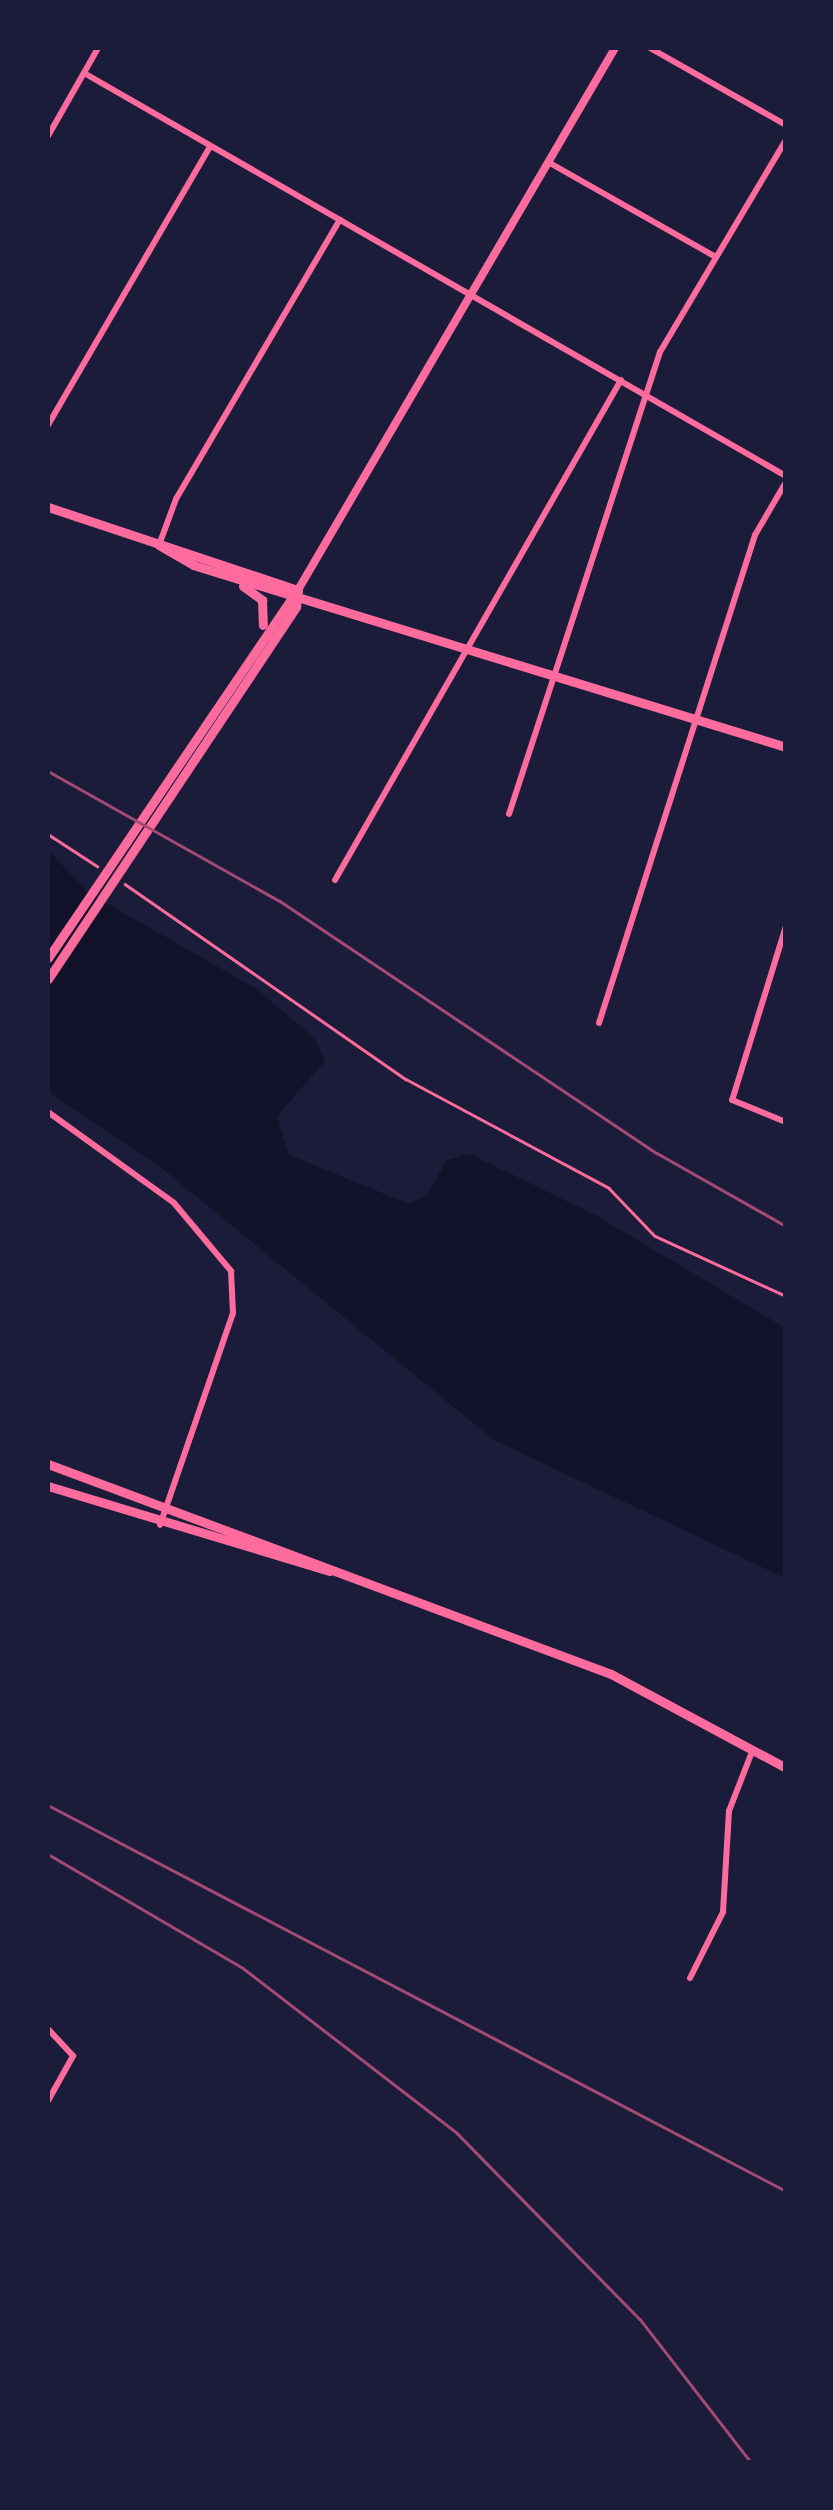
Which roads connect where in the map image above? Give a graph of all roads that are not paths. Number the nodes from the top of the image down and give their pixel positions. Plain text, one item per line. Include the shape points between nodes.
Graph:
1 (98, 48) edge
2 (615, 48) edge
3 (650, 48) edge
4 (84, 74) junction
5 (786, 125) edge
6 (48, 136) edge
7 (786, 140) edge
8 (210, 146) junction
9 (548, 162) junction
10 (340, 220) junction
11 (716, 257) junction
12 (470, 294) junction
13 (621, 380) junction
14 (644, 395) junction
15 (48, 425) edge
16 (786, 479) edge
17 (48, 507) edge
18 (159, 544) junction
19 (213, 572) junction
20 (298, 590) junction
21 (262, 632) junction
22 (468, 645) junction
23 (555, 672) junction
24 (696, 718) junction
25 (786, 747) edge
26 (509, 814) dead end
27 (335, 880) dead end
28 (786, 926) edge
29 (48, 958) edge
30 (48, 979) edge
31 (599, 1023) dead end
32 (48, 1112) edge
33 (786, 1122) edge
34 (48, 1464) edge
35 (48, 1486) edge
36 (167, 1506) junction
37 (160, 1525) junction
38 (356, 1577) junction
39 (752, 1750) junction
40 (786, 1768) edge
41 (690, 1978) dead end
42 (48, 2029) edge
43 (48, 2101) edge

1 - 4 street
2 - 9 street
3 - 5 street
4 - 6 street
4 - 8 street
7 - 11 street
8 - 10 street
8 - 15 street
9 - 11 street
9 - 12 street
10 - 12 street
10 - 18 street via 176,499
11 - 14 street
12 - 13 street
12 - 20 street
13 - 14 street
13 - 22 street
14 - 16 street
14 - 23 street
16 - 24 street via 755,535
17 - 18 main road
18 - 19 main road
18 - 20 main road
19 - 20 main road
19 - 21 main road via 262,600
20 - 21 main road
20 - 22 main road
20 - 30 main road via 296,607
21 - 29 main road
22 - 23 main road
22 - 27 street
23 - 24 main road
23 - 26 street
24 - 25 main road
24 - 31 street
28 - 33 street via 732,1100
32 - 36 street via 174,1202 230,1271 234,1313
34 - 36 main road
35 - 37 main road
36 - 37 street
36 - 38 main road
37 - 38 main road
38 - 39 main road via 653,1693
39 - 40 main road
39 - 41 street via 729,1811 723,1912
42 - 43 street via 73,2051

